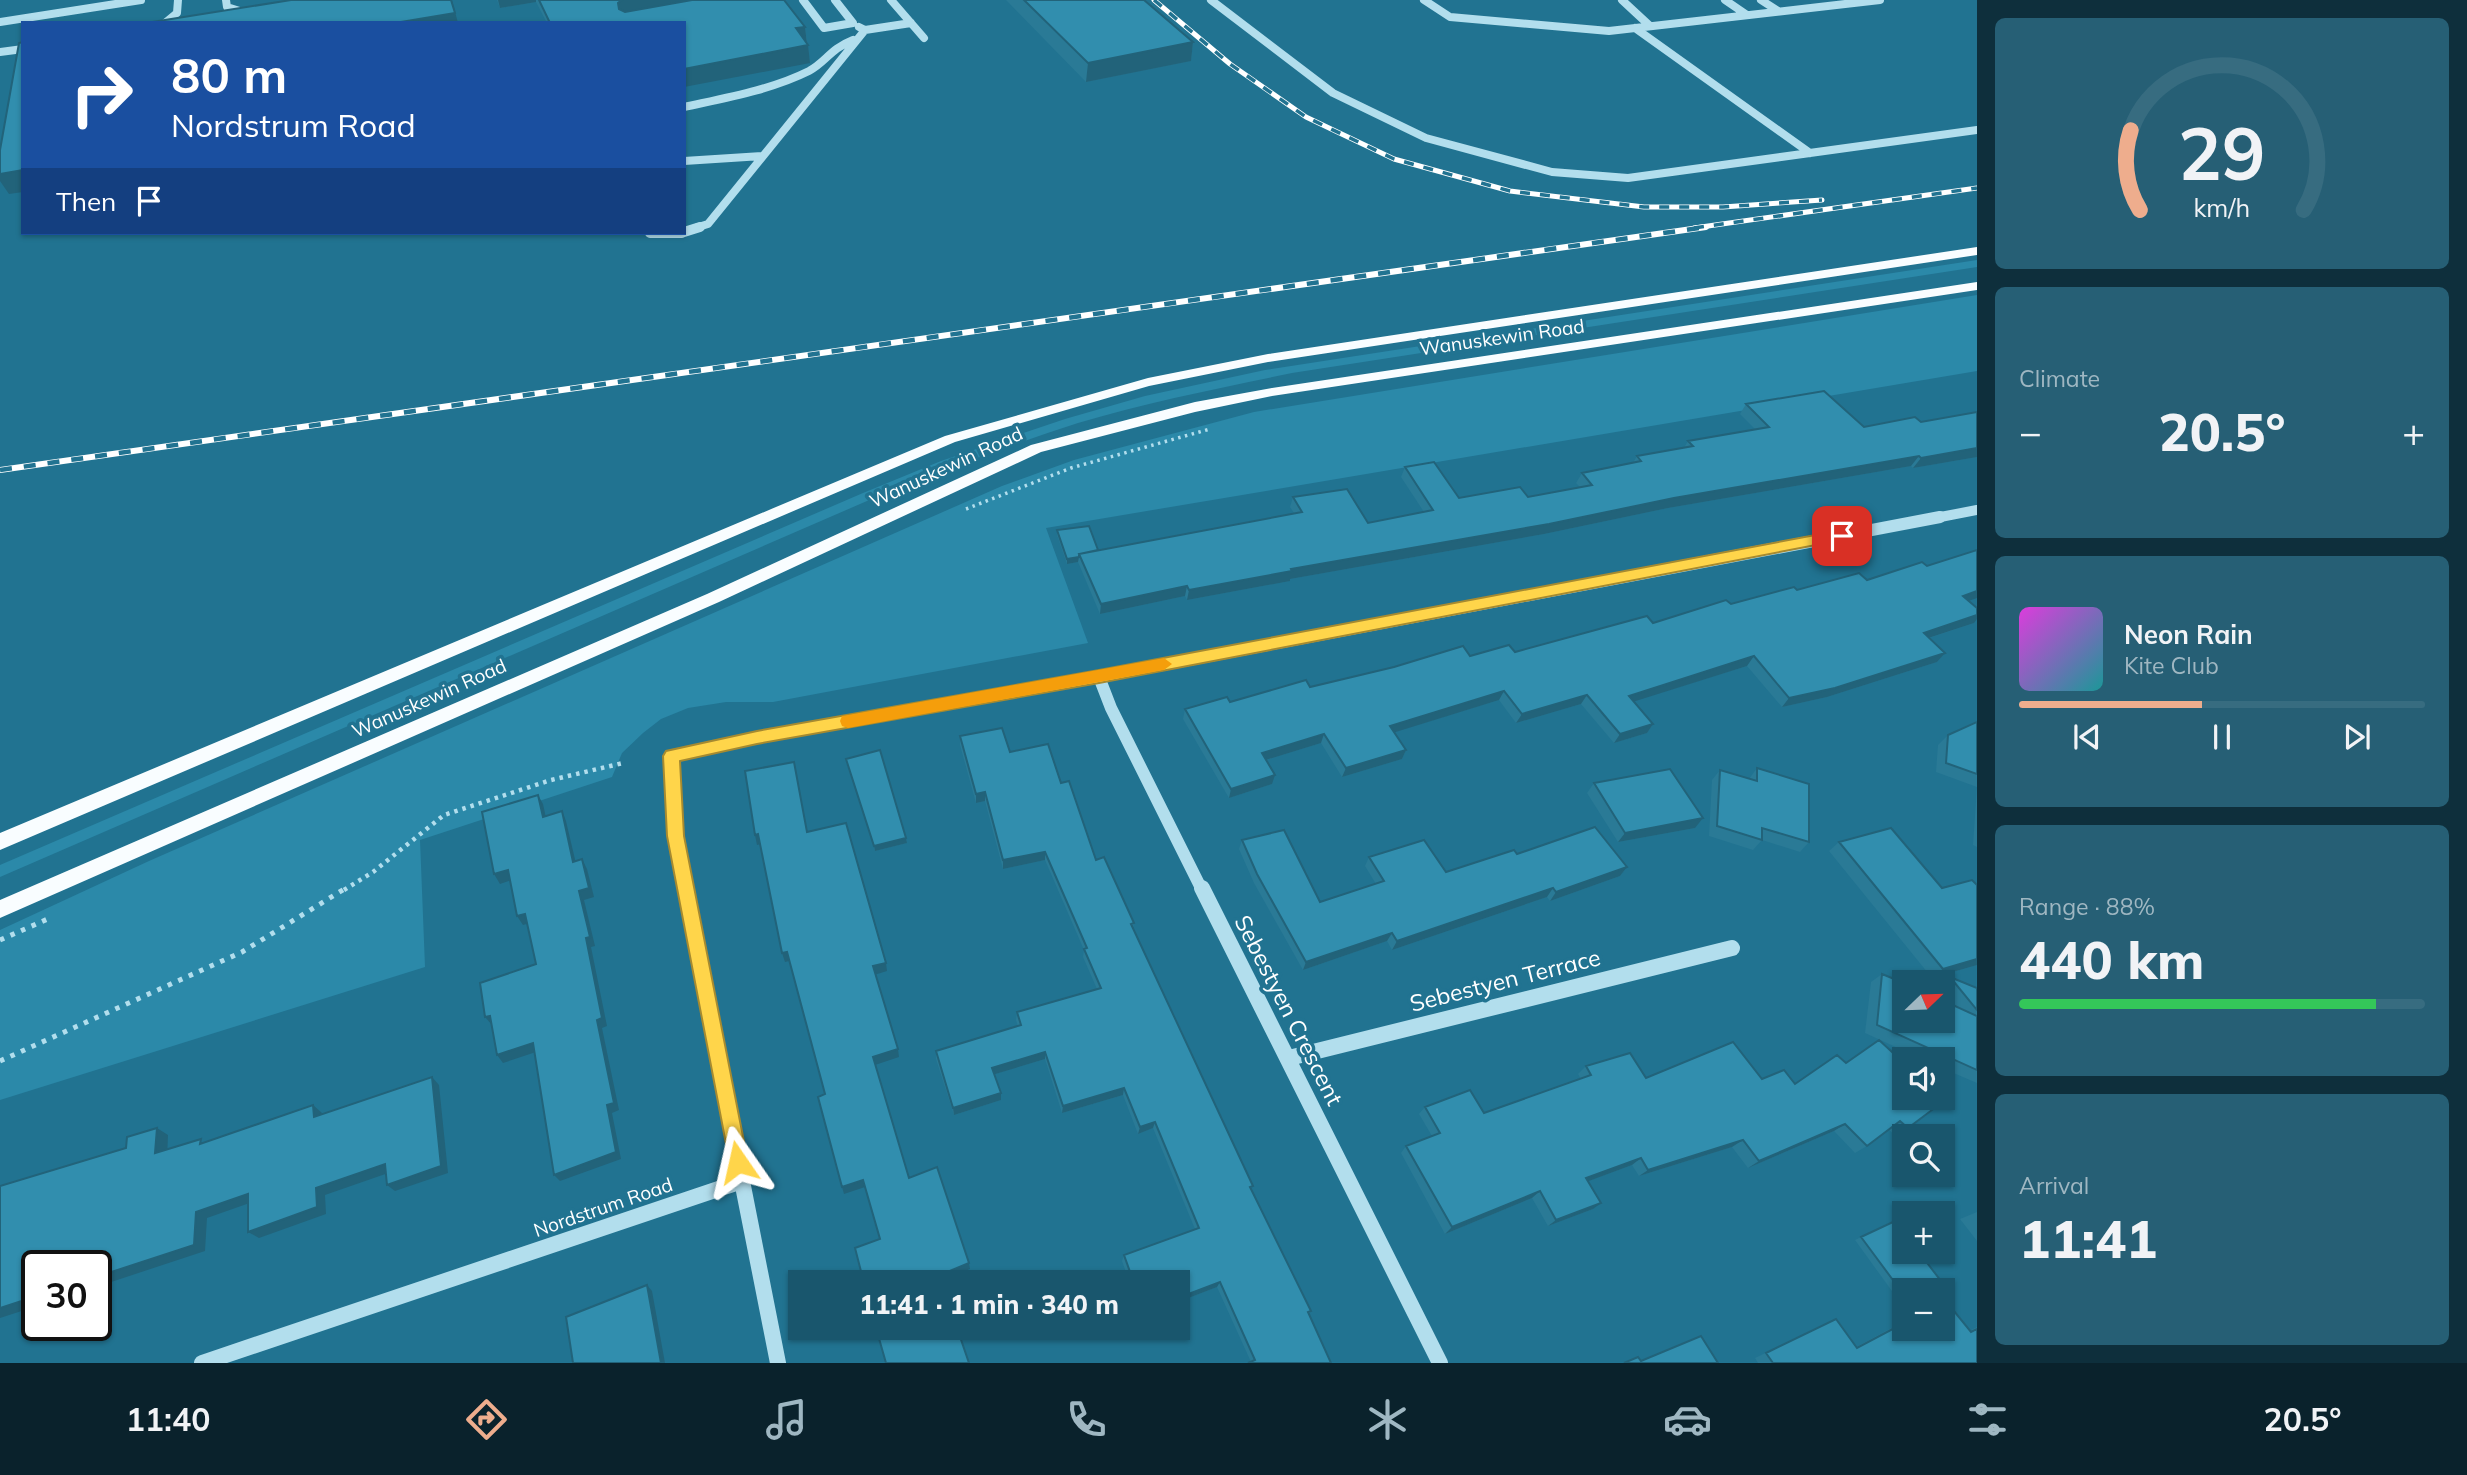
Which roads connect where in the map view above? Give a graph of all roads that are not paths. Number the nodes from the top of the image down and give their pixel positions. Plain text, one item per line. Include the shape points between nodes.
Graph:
1 (141, 0) edge
2 (178, 0) edge
3 (226, 0) edge
4 (803, 0) edge
5 (835, 0) edge
6 (891, 0) edge
7 (1211, 0) edge
8 (1424, 0) edge
9 (1622, 0) edge
10 (1725, 0) edge
11 (1761, 0) edge
12 (1880, 0) edge
13 (1850, 2) edge
14 (1778, 11) junction
15 (253, 12) edge
16 (1747, 15) junction
17 (167, 21) edge
18 (0, 22) edge
19 (853, 23) junction
20 (911, 23) junction
21 (1650, 26) junction
22 (1635, 28) junction
23 (865, 30) junction
24 (924, 38) dead end
25 (856, 39) junction
26 (21, 49) edge
27 (0, 52) edge
28 (686, 107) edge
29 (1977, 130) edge
30 (1810, 153) junction
31 (762, 156) junction
32 (686, 160) edge
33 (686, 232) edge
34 (1977, 251) edge
35 (1977, 286) edge
36 (1977, 510) edge
37 (1099, 677) junction
38 (0, 842) edge
39 (0, 909) edge
40 (1732, 948) dead end
41 (1289, 1058) junction
42 (742, 1181) junction
43 (202, 1363) edge
44 (778, 1363) edge
45 (1440, 1363) edge

1 - 18 street
2 - 17 street via 177,13
3 - 15 street via 233,11
4 - 19 street via 824,28
5 - 19 street
6 - 20 street
7 - 30 street via 1333,93 1426,138 1552,172 1628,178
8 - 22 street via 1450,17 1609,31
9 - 21 street
10 - 16 street
11 - 14 street
12 - 13 street
13 - 14 street
14 - 16 street
16 - 21 street
19 - 23 street
20 - 23 street
20 - 24 street
21 - 22 street
22 - 30 lane
23 - 25 street
25 - 28 street via 837,46 811,70 742,94
25 - 31 street
26 - 27 street
29 - 30 street
31 - 32 street
31 - 33 street via 708,224
34 - 38 main road, Wanuskewin Road via 1268,358 1148,382 1033,413 950,439
35 - 39 main road, Wanuskewin Road via 1272,392 1036,448 713,598
36 - 37 street
37 - 41 street, Sebestyen Crescent
37 - 42 street via 672,756 675,836
40 - 41 street, Sebestyen Terrace
41 - 45 street, Sebestyen Crescent
42 - 43 street, Nordstrum Road
42 - 44 street

